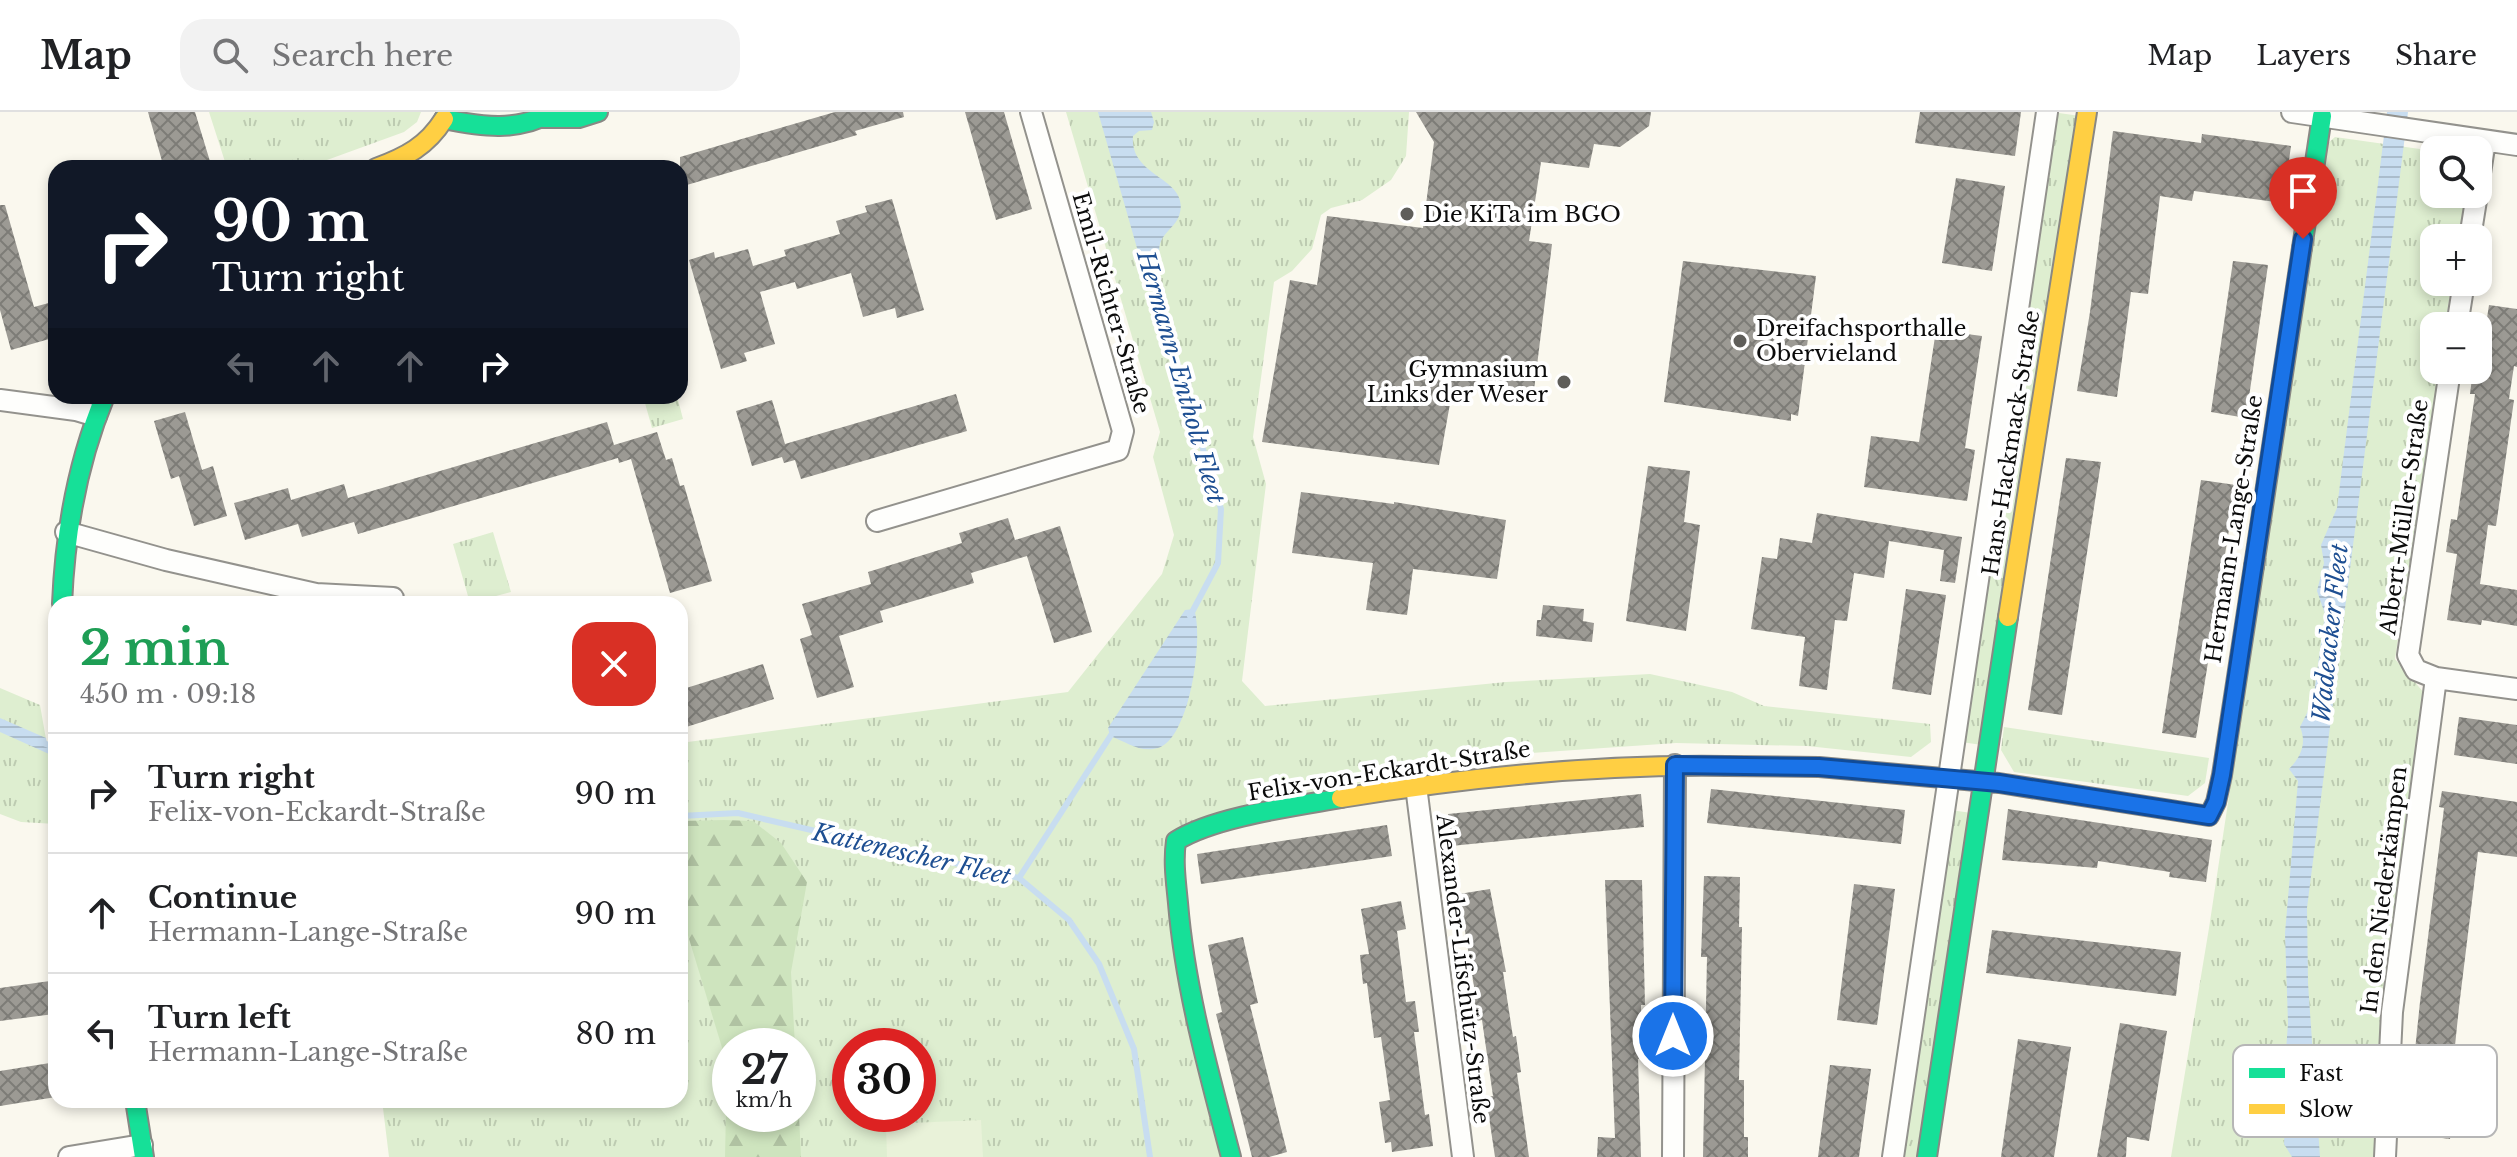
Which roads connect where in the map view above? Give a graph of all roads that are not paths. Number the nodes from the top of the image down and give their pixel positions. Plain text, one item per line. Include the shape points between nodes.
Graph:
1 (598, 112) edge
2 (1031, 112) edge
3 (2047, 112) edge
4 (2087, 112) edge
5 (2292, 112) edge
6 (548, 115) edge
7 (444, 116) edge
8 (2322, 116) junction
9 (2452, 136) edge
10 (2492, 142) edge
11 (2517, 145) edge
12 (398, 160) edge
13 (2448, 384) edge
14 (0, 400) edge
15 (101, 404) edge
16 (96, 416) junction
17 (877, 521) dead end
18 (66, 532) junction
19 (62, 596) edge
20 (354, 596) edge
21 (2436, 678) junction
22 (2517, 689) edge
23 (1675, 765) junction
24 (1949, 778) junction
25 (1982, 781) junction
26 (1416, 786) junction
27 (2390, 1045) edge
28 (136, 1108) edge
29 (2386, 1137) edge
30 (143, 1151) edge
31 (69, 1157) edge
32 (1231, 1157) edge
33 (1463, 1157) edge
34 (1673, 1157) edge
35 (1893, 1157) edge
36 (1927, 1157) edge
37 (2385, 1157) edge

1 - 6 street via 579,118
2 - 17 street, Emil-Richter-Straße via 1123,431 1118,450
3 - 24 street, Hans-Hackmack-Straße
4 - 25 street, Hans-Hackmack-Straße
5 - 8 street
6 - 7 street via 501,128
7 - 12 street via 433,138
8 - 9 street
8 - 25 street, Hermann-Lange-Straße via 2216,802 2209,816
10 - 11 street
13 - 21 street, Albert-Müller-Straße via 2408,655 2416,670
14 - 16 street
15 - 16 street
16 - 18 street
18 - 19 street
18 - 20 street via 316,594
21 - 22 street
21 - 27 street, In den Niederkämpen
23 - 24 street, Felix-von-Eckardt-Straße via 1819,767
23 - 26 street, Felix-von-Eckardt-Straße via 1547,771
23 - 34 street
24 - 25 street
24 - 35 street, Hans-Hackmack-Straße
25 - 36 street, Hans-Hackmack-Straße
26 - 32 street, Felix-von-Eckardt-Straße via 1293,806 1193,830 1176,841 1181,939 1201,1045
26 - 33 street, Alexander-Lifschütz-Straße
28 - 30 street
29 - 37 street, In den Niederkämpen
30 - 31 street

